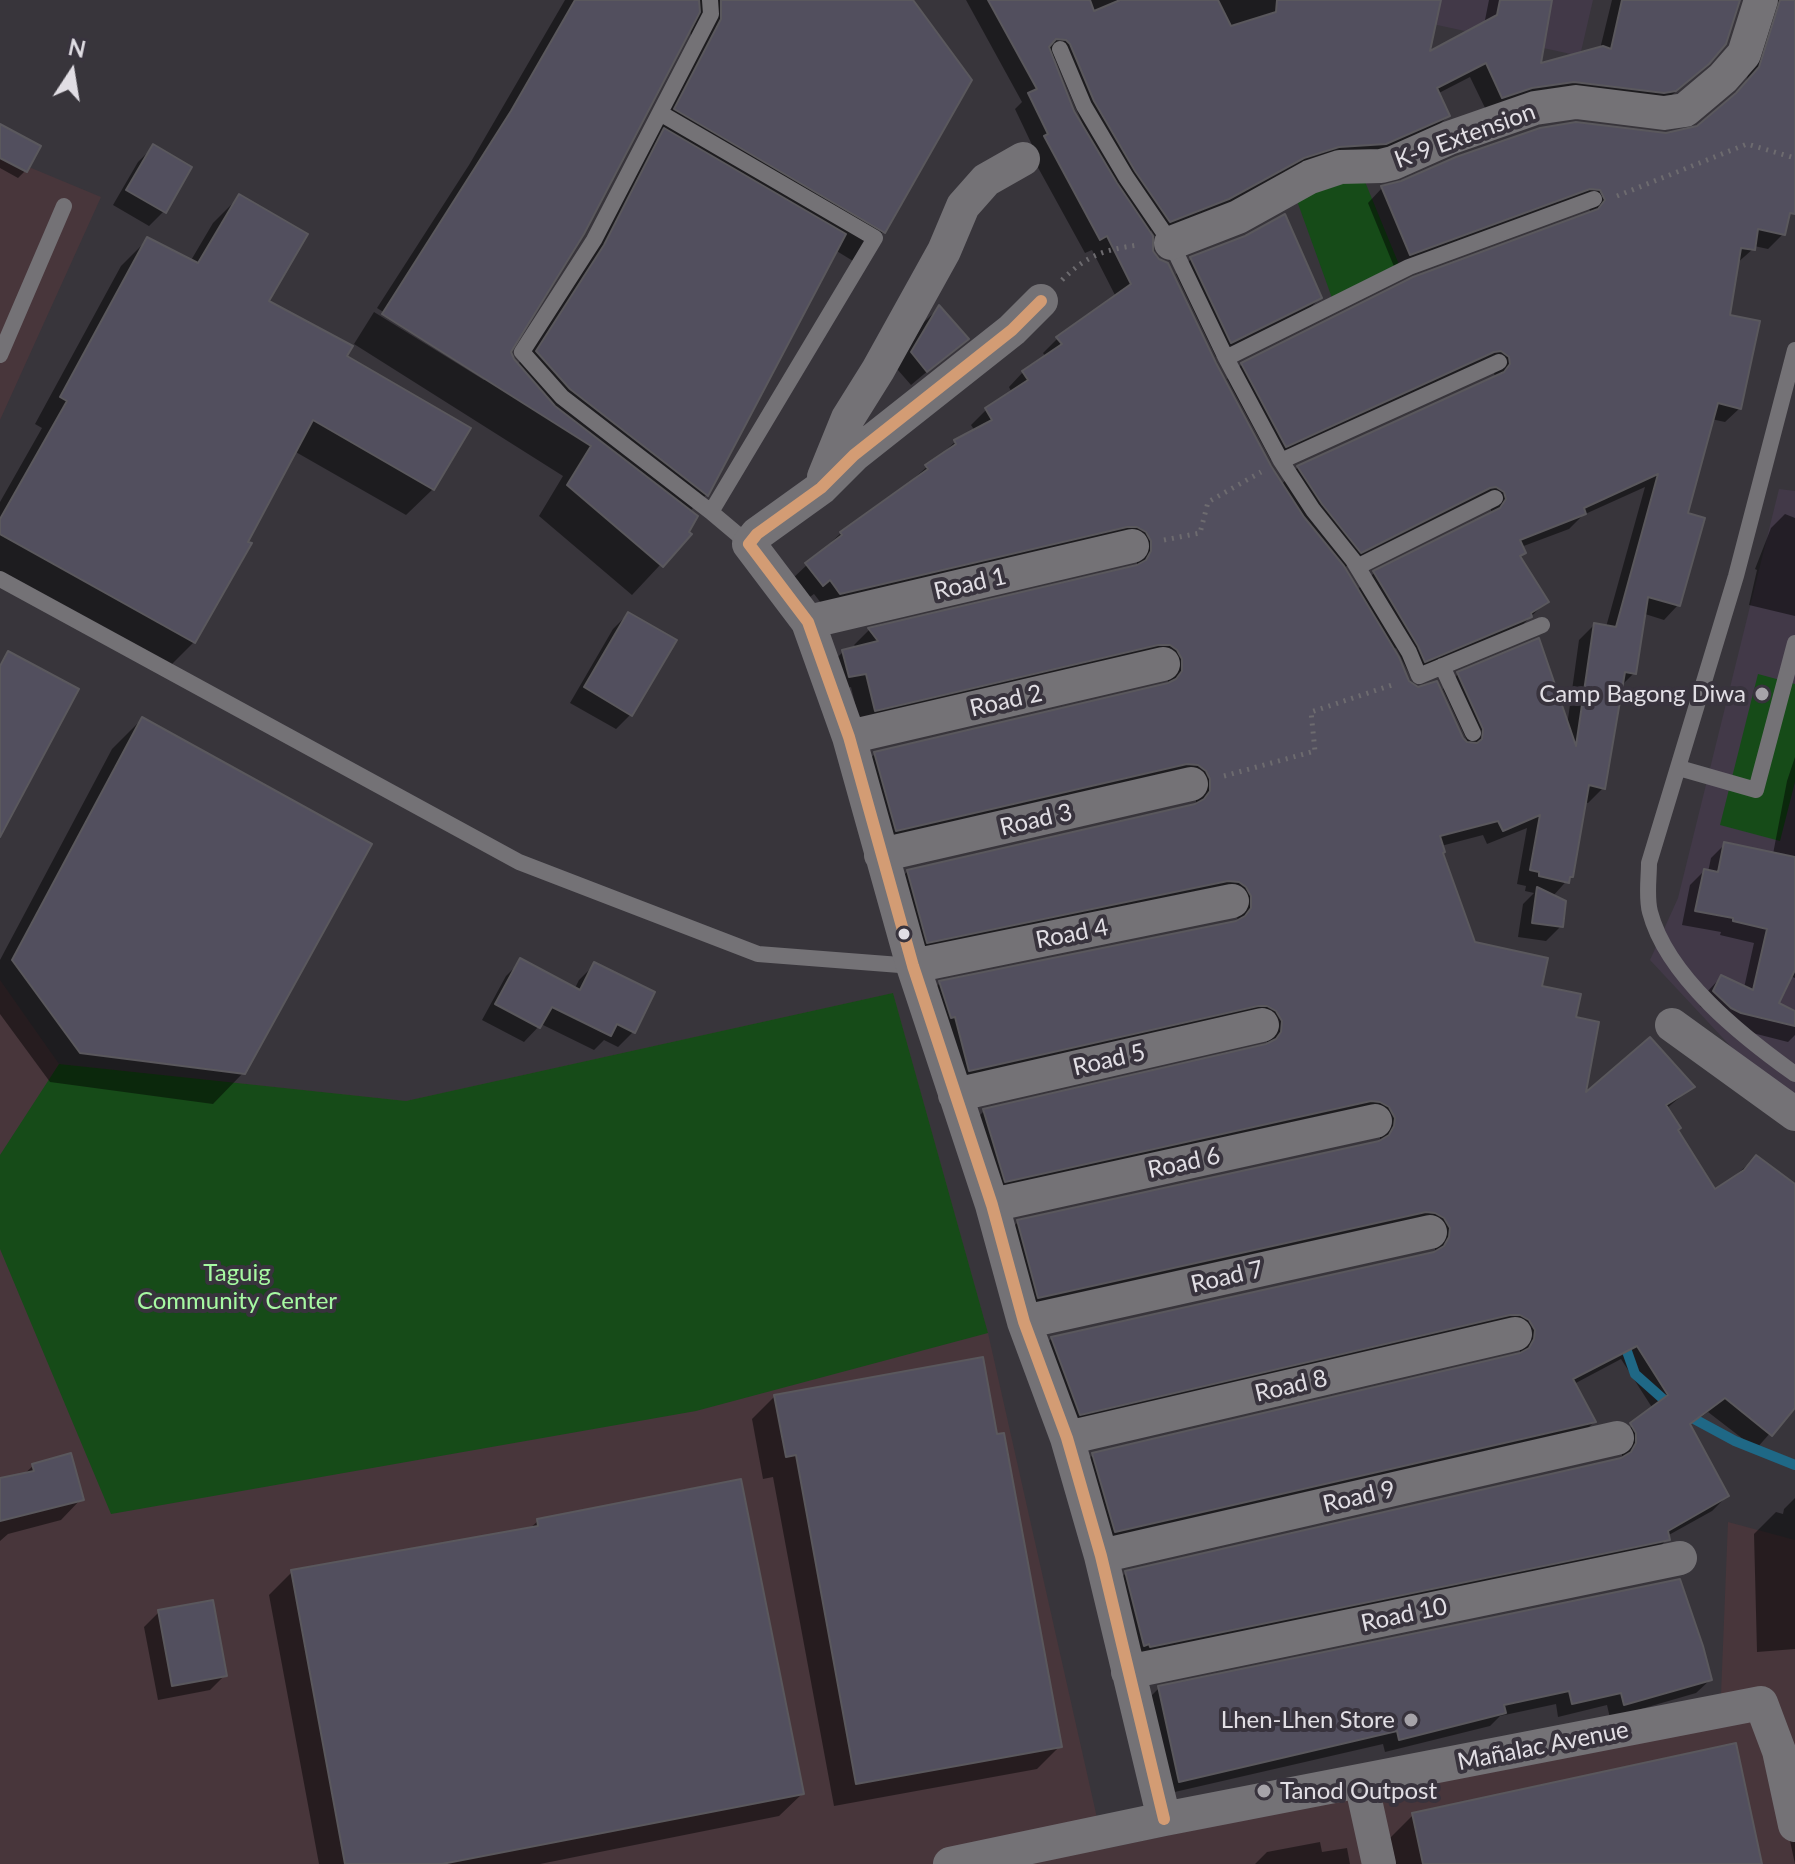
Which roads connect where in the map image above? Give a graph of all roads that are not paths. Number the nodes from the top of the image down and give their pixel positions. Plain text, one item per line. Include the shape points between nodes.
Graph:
1 (710, 0) edge
2 (1761, 0) edge
3 (1060, 49) dead end
4 (660, 113) junction
5 (1023, 159) dead end
6 (1594, 199) road end
7 (64, 206) dead end
8 (1171, 243) junction
9 (1041, 301) road end
10 (1795, 350) edge
11 (0, 355) edge
12 (1226, 358) junction
13 (1499, 362) dead end
14 (1788, 410) edge
15 (1281, 461) junction
16 (821, 488) junction
17 (1495, 498) dead end
18 (711, 512) junction
19 (749, 544) junction
20 (1132, 546) road end
21 (1357, 567) junction
22 (0, 579) edge
23 (808, 622) junction
24 (1542, 625) dead end
25 (1795, 643) edge
26 (1163, 664) dead end
27 (1442, 666) junction
28 (1473, 733) dead end
29 (849, 737) junction
30 (1679, 768) junction
31 (1191, 784) road end
32 (881, 855) junction
33 (1232, 901) dead end
34 (913, 966) junction
35 (1262, 1025) dead end
36 (1672, 1025) dead end
37 (1795, 1074) edge
38 (955, 1095) junction
39 (1795, 1114) edge
40 (1375, 1121) dead end
41 (992, 1205) junction
42 (1430, 1232) dead end
43 (1024, 1322) junction
44 (1515, 1334) dead end
45 (1067, 1438) junction
46 (1617, 1438) dead end
47 (1101, 1556) junction
48 (1680, 1558) dead end
49 (1128, 1672) junction
50 (1787, 1748) edge
51 (1361, 1782) junction
52 (1164, 1819) junction
53 (1795, 1825) edge
54 (950, 1864) edge
55 (1379, 1864) edge

1 - 4 lane via 711,14
2 - 8 street, K-9 Extension via 1744,54 1685,110 1664,113 1576,102 1535,108 1393,163 1340,167 1310,177 1238,217
3 - 8 lane via 1084,106
4 - 18 lane via 594,240 522,352 562,397
4 - 18 lane via 875,238
5 - 16 street via 986,180 963,206 944,251 848,418
6 - 12 lane via 1409,267
7 - 11 lane
8 - 12 lane
9 - 16 street
10 - 14 lane
12 - 15 lane
13 - 15 lane
14 - 30 lane
15 - 21 lane
16 - 19 street
17 - 21 lane
18 - 19 lane
19 - 23 street
20 - 23 street, Road 1
21 - 27 lane via 1419,676
22 - 34 lane via 519,862 758,954
23 - 29 street
24 - 27 lane
25 - 30 lane via 1756,790
26 - 29 street, Road 2
27 - 28 lane
29 - 32 street
30 - 37 lane via 1649,863 1649,910 1673,958 1703,998 1741,1035
31 - 32 street, Road 3
32 - 34 street
33 - 34 street, Road 4
34 - 38 street
35 - 38 street, Road 5
36 - 39 street
38 - 41 street
40 - 41 street, Road 6
41 - 43 street
42 - 43 street, Road 7
43 - 45 street
44 - 45 street, Road 8
45 - 47 street
46 - 47 street, Road 9
47 - 49 street
48 - 49 street, Road 10
49 - 52 street
50 - 51 street, Mañalac Avenue via 1761,1703
50 - 53 street
51 - 52 street, Mañalac Avenue
51 - 55 street
52 - 54 street, Mañalac Avenue

